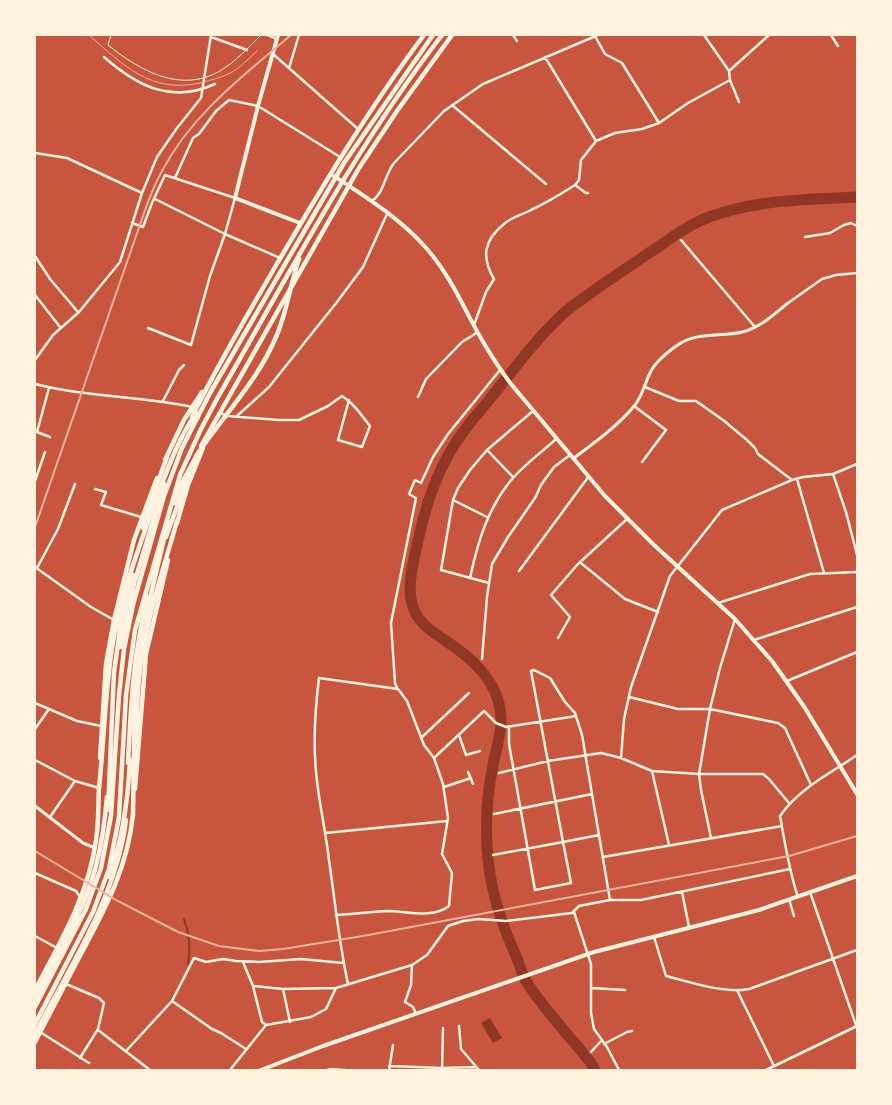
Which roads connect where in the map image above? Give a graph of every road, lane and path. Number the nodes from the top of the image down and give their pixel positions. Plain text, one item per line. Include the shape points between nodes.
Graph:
1 (111, 35) edge
2 (261, 35) edge
3 (268, 35) edge
4 (299, 35) edge
5 (424, 35) edge
6 (433, 35) edge
7 (442, 35) edge
8 (452, 35) edge
9 (513, 35) edge
10 (596, 35) edge
11 (704, 35) edge
12 (769, 35) edge
13 (831, 35) edge
14 (211, 36) edge
15 (278, 37) edge
16 (517, 40) dead end
17 (838, 46) dead end
18 (247, 50) junction
19 (273, 54) junction
20 (545, 57) junction
21 (104, 58) dead end
22 (289, 68) junction
23 (729, 71) junction
24 (205, 77) junction
25 (730, 80) junction
26 (215, 84) dead end
27 (203, 89) junction
28 (739, 102) dead end
29 (452, 105) junction
30 (258, 106) junction
31 (659, 123) junction
32 (358, 129) junction
33 (596, 140) junction
34 (35, 153) edge
35 (340, 157) junction
36 (330, 174) junction
37 (175, 178) junction
38 (546, 184) dead end
39 (575, 185) junction
40 (351, 188) junction
41 (142, 193) junction
42 (588, 193) dead end
43 (235, 198) junction
44 (155, 199) junction
45 (368, 200) junction
46 (387, 214) junction
47 (132, 223) junction
48 (300, 224) junction
49 (857, 226) edge
50 (226, 234) junction
51 (805, 237) dead end
52 (681, 240) dead end
53 (307, 242) junction
54 (35, 256) edge
55 (280, 258) junction
56 (857, 273) edge
57 (35, 295) edge
58 (788, 304) joint
59 (79, 312) junction
60 (474, 325) junction
61 (60, 327) junction
62 (756, 327) junction
63 (148, 328) dead end
64 (478, 332) junction
65 (35, 360) edge
66 (184, 365) dead end
67 (500, 370) junction
68 (35, 384) edge
69 (645, 387) junction
70 (49, 388) junction
71 (210, 393) junction
72 (418, 396) dead end
73 (349, 400) junction
74 (164, 401) junction
75 (634, 406) junction
76 (194, 407) junction
77 (533, 411) junction
78 (219, 412) junction
79 (237, 416) junction
80 (50, 437) dead end
81 (556, 439) junction
82 (487, 450) junction
83 (45, 452) dead end
84 (197, 455) junction
85 (167, 456) junction
86 (573, 456) junction
87 (642, 462) dead end
88 (857, 464) edge
89 (833, 474) junction
90 (589, 476) junction
91 (513, 477) junction
92 (797, 479) junction
93 (792, 480) junction
94 (35, 481) edge
95 (75, 484) dead end
96 (95, 490) dead end
97 (172, 498) junction
98 (453, 500) junction
99 (487, 517) junction
100 (141, 518) junction
101 (627, 519) junction
102 (177, 521) junction
103 (857, 555) edge
104 (581, 562) junction
105 (677, 566) junction
106 (36, 568) edge
107 (519, 571) dead end
108 (857, 572) edge
109 (824, 574) junction
110 (470, 579) junction
111 (489, 583) junction
112 (718, 602) junction
113 (857, 607) edge
114 (658, 612) junction
115 (735, 619) junction
116 (114, 620) junction
117 (558, 638) dead end
118 (754, 640) junction
119 (857, 652) edge
120 (482, 659) dead end
121 (787, 680) junction
122 (398, 689) junction
123 (469, 692) dead end
124 (629, 697) junction
125 (35, 703) edge
126 (49, 709) junction
127 (710, 709) junction
128 (576, 716) junction
129 (541, 722) junction
130 (101, 726) junction
131 (507, 728) junction
132 (623, 728) junction
133 (628, 728) dead end
134 (35, 729) edge
135 (459, 736) junction
136 (421, 738) junction
137 (480, 751) dead end
138 (584, 755) junction
139 (857, 755) edge
140 (434, 758) junction
141 (621, 758) junction
142 (35, 760) edge
143 (548, 761) junction
144 (841, 766) junction
145 (513, 769) junction
146 (652, 771) junction
147 (468, 772) dead end
148 (499, 773) dead end
149 (700, 774) junction
150 (471, 778) junction
151 (75, 781) junction
152 (473, 784) dead end
153 (811, 785) junction
154 (443, 787) junction
155 (98, 788) junction
156 (592, 794) junction
157 (857, 794) edge
158 (556, 802) junction
159 (789, 803) junction
160 (35, 806) edge
161 (521, 809) junction
162 (494, 814) dead end
163 (50, 817) junction
164 (132, 817) junction
165 (447, 821) junction
166 (782, 826) junction
167 (325, 832) junction
168 (599, 834) junction
169 (711, 838) junction
170 (563, 842) junction
171 (669, 846) junction
172 (95, 848) junction
173 (528, 848) junction
174 (105, 849) junction
175 (493, 855) dead end
176 (603, 857) junction
177 (790, 869) junction
178 (35, 873) edge
179 (91, 875) junction
180 (857, 876) edge
181 (87, 887) junction
182 (112, 888) junction
183 (682, 892) junction
184 (810, 892) junction
185 (798, 896) junction
186 (80, 897) junction
187 (610, 900) junction
188 (788, 900) junction
189 (93, 912) junction
190 (574, 912) junction
191 (336, 915) junction
192 (794, 916) dead end
193 (689, 927) junction
194 (35, 936) edge
195 (654, 936) junction
196 (57, 948) junction
197 (857, 950) edge
198 (833, 959) junction
199 (243, 962) junction
200 (343, 963) junction
201 (412, 965) junction
202 (64, 983) junction
203 (348, 984) junction
204 (253, 986) junction
205 (336, 988) junction
206 (591, 988) junction
207 (283, 989) junction
208 (35, 990) edge
209 (625, 990) dead end
210 (737, 990) junction
211 (35, 999) edge
212 (172, 1001) junction
213 (35, 1007) edge
214 (416, 1014) junction
215 (290, 1022) junction
216 (35, 1024) edge
217 (266, 1025) junction
218 (459, 1026) dead end
219 (857, 1027) edge
220 (443, 1028) dead end
221 (98, 1029) junction
222 (632, 1031) dead end
223 (38, 1033) edge
224 (602, 1040) junction
225 (35, 1042) edge
226 (604, 1044) junction
227 (392, 1045) dead end
228 (247, 1050) junction
229 (126, 1051) junction
230 (591, 1052) dead end
231 (80, 1058) junction
232 (89, 1063) dead end
233 (774, 1066) junction
234 (476, 1067) junction
235 (389, 1068) edge
236 (442, 1069) edge
237 (150, 1070) edge
238 (230, 1070) edge
239 (261, 1070) edge
240 (327, 1070) edge
241 (345, 1070) edge
242 (479, 1070) edge
243 (619, 1070) edge
244 (766, 1070) edge

1 - 24 lane via 108,45 153,74 178,80
2 - 18 lane
3 - 15 street
4 - 22 street
5 - 32 highway
6 - 71 highway via 344,163
7 - 53 highway via 366,143
8 - 40 highway via 397,111
9 - 16 street
10 - 20 street
10 - 31 street via 605,54 622,63
11 - 23 street
12 - 23 street
13 - 17 street
14 - 18 street
14 - 24 street
15 - 19 main road
18 - 24 lane via 222,70
19 - 22 street
19 - 30 main road
20 - 29 street via 483,84
20 - 33 street
21 - 27 street via 130,79 154,89 178,92
22 - 32 street
23 - 25 street
24 - 27 street
25 - 28 street
25 - 31 street
26 - 27 street
27 - 41 street via 201,98 157,157
29 - 38 street
29 - 45 street via 394,163 376,198
30 - 35 street
30 - 37 street via 229,100 216,111 193,138
30 - 43 main road
31 - 33 street
32 - 35 highway
33 - 39 street via 581,160 579,180
34 - 41 street via 67,158
35 - 36 highway
36 - 40 main road
36 - 48 highway
37 - 43 street
37 - 44 street via 165,175
39 - 42 street
39 - 60 street via 504,223 493,235 486,248 489,270 494,279
40 - 45 main road
40 - 78 highway
41 - 47 street
43 - 48 main road
43 - 50 street
44 - 47 street via 143,227
44 - 50 street
45 - 46 main road
46 - 60 main road via 427,249 458,293
46 - 79 street via 363,267 269,387
47 - 59 street via 120,262
48 - 55 highway
49 - 51 street via 851,223
50 - 55 street
50 - 63 street via 210,276 191,345
52 - 62 street
53 - 84 highway via 272,347 248,387
53 - 97 highway via 205,421
54 - 59 street via 50,280
55 - 76 highway
56 - 58 street via 822,279
57 - 61 street
58 - 62 street
59 - 61 street
60 - 64 main road
61 - 65 street
62 - 69 street via 681,343 651,370
64 - 67 main road
64 - 72 street via 462,342 426,380
66 - 74 street
67 - 77 main road
67 - 122 street via 448,434 421,482 415,480 409,494 416,498 391,623
68 - 70 street
69 - 75 street
69 - 93 street via 679,401 696,401
70 - 74 street
70 - 80 street via 37,432
71 - 155 highway via 177,446 142,539 117,621
71 - 174 highway via 173,470 128,628 121,672 111,816
73 - 73 street via 338,440 362,447 370,426
73 - 79 street via 340,396 328,406 298,420
74 - 76 street
75 - 86 street via 606,433
75 - 87 street via 666,430
76 - 85 highway
76 - 179 highway via 163,486 124,626 116,672 102,841
77 - 81 main road
77 - 82 street
78 - 79 street
78 - 102 highway via 188,485
78 - 182 highway via 183,488 140,629 131,695 126,817
81 - 86 main road
81 - 91 street
82 - 91 street
82 - 98 street via 470,470
83 - 94 street
84 - 97 highway
84 - 164 highway via 175,498 143,628 135,674
85 - 100 highway
85 - 174 highway via 145,518 121,623 114,672
86 - 90 main road
86 - 111 street via 554,468 545,479 497,553
88 - 89 street
89 - 92 street
89 - 103 street
90 - 101 main road
90 - 107 street
91 - 99 street
92 - 93 street
92 - 109 street
93 - 105 street via 722,510
95 - 106 street via 55,536
96 - 100 street via 106,492 101,505
97 - 189 highway via 135,630 128,673 118,825 109,869
98 - 99 street
98 - 110 street via 441,570
99 - 110 street
100 - 116 highway
101 - 104 street
101 - 105 main road
102 - 164 highway via 146,654
102 - 189 highway via 142,653 125,817 106,886
104 - 114 street via 625,599
104 - 117 street via 551,596 570,617
105 - 112 main road
105 - 114 street via 670,576
106 - 116 street
108 - 109 street
109 - 112 street via 810,574
110 - 111 street
111 - 120 street
112 - 115 main road
113 - 118 street
114 - 124 street
115 - 118 main road
115 - 127 street
116 - 130 highway via 106,664
118 - 121 main road
119 - 121 street
121 - 144 main road
122 - 136 street via 407,700
122 - 167 street via 319,678 315,765
123 - 136 street
124 - 127 street via 678,709
124 - 132 street
125 - 126 street
126 - 130 street
126 - 134 street
127 - 149 street
127 - 153 street via 778,722 785,728
128 - 129 street
128 - 129 street via 550,678 534,670 531,671
128 - 138 street
129 - 131 street
129 - 143 street
130 - 155 highway
131 - 135 street via 484,711
131 - 145 street
132 - 133 street
132 - 141 street
135 - 137 street via 466,755
135 - 140 street
136 - 140 street
138 - 141 street via 601,753
138 - 143 street
138 - 156 street
139 - 144 street
140 - 154 street
141 - 146 street
142 - 151 street
143 - 145 street
143 - 158 street
144 - 153 street
144 - 157 main road
145 - 148 street
145 - 161 street
146 - 149 street
146 - 171 street
147 - 150 street
149 - 159 street via 763,774
149 - 169 street via 700,790
150 - 152 street
150 - 154 street
151 - 155 street
151 - 163 street
153 - 159 street
154 - 165 street
155 - 172 highway
156 - 158 street
156 - 168 street
158 - 161 street
158 - 170 street
159 - 166 street via 780,816
160 - 163 street
161 - 162 street
161 - 173 street
163 - 172 street via 82,843
164 - 182 highway via 128,845
165 - 167 street
165 - 191 street via 442,854 452,873 449,906 420,913 389,911
166 - 169 street
166 - 177 street
167 - 191 street
168 - 170 street
168 - 176 street
169 - 171 street
170 - 173 street
170 - 173 street via 571,883 535,890
171 - 176 street
172 - 179 highway
173 - 175 street
174 - 213 highway via 86,909
176 - 187 street
177 - 183 street
177 - 185 street
178 - 186 street via 76,891
179 - 181 highway
180 - 184 main road
181 - 186 highway
181 - 211 highway via 74,924
182 - 202 highway
183 - 187 street via 641,900
183 - 193 street
184 - 185 main road
184 - 198 street
185 - 188 main road
186 - 196 highway
187 - 190 street via 579,906
188 - 192 street
188 - 193 main road
189 - 216 highway
190 - 201 street via 506,921 479,919 448,926 427,955
190 - 206 street via 591,964
191 - 200 street
193 - 195 main road
194 - 196 street
195 - 210 street via 666,976
195 - 214 main road via 584,955
196 - 208 highway
197 - 198 street
198 - 210 street
198 - 219 street
199 - 200 street via 301,959
199 - 204 street
199 - 212 street via 223,959 206,962 194,958
200 - 203 street
201 - 203 street
201 - 214 street via 405,1002 413,1007
202 - 221 street via 103,1000
202 - 223 highway
203 - 205 street
204 - 207 street
204 - 217 street via 262,1022
205 - 207 street
205 - 215 street via 326,1009
206 - 209 street
206 - 224 street via 594,1029
207 - 215 street
210 - 233 street
212 - 228 street
212 - 229 street
214 - 239 main road
215 - 217 street
217 - 228 street
218 - 234 street via 462,1049
219 - 233 street
220 - 236 street
221 - 229 street
221 - 231 street
222 - 226 street
223 - 225 highway
223 - 231 street
224 - 226 street
224 - 230 street
226 - 243 street
227 - 235 street
228 - 238 street
229 - 237 street
231 - 232 street
233 - 244 street
234 - 236 street
234 - 242 street
235 - 236 street
240 - 241 street

